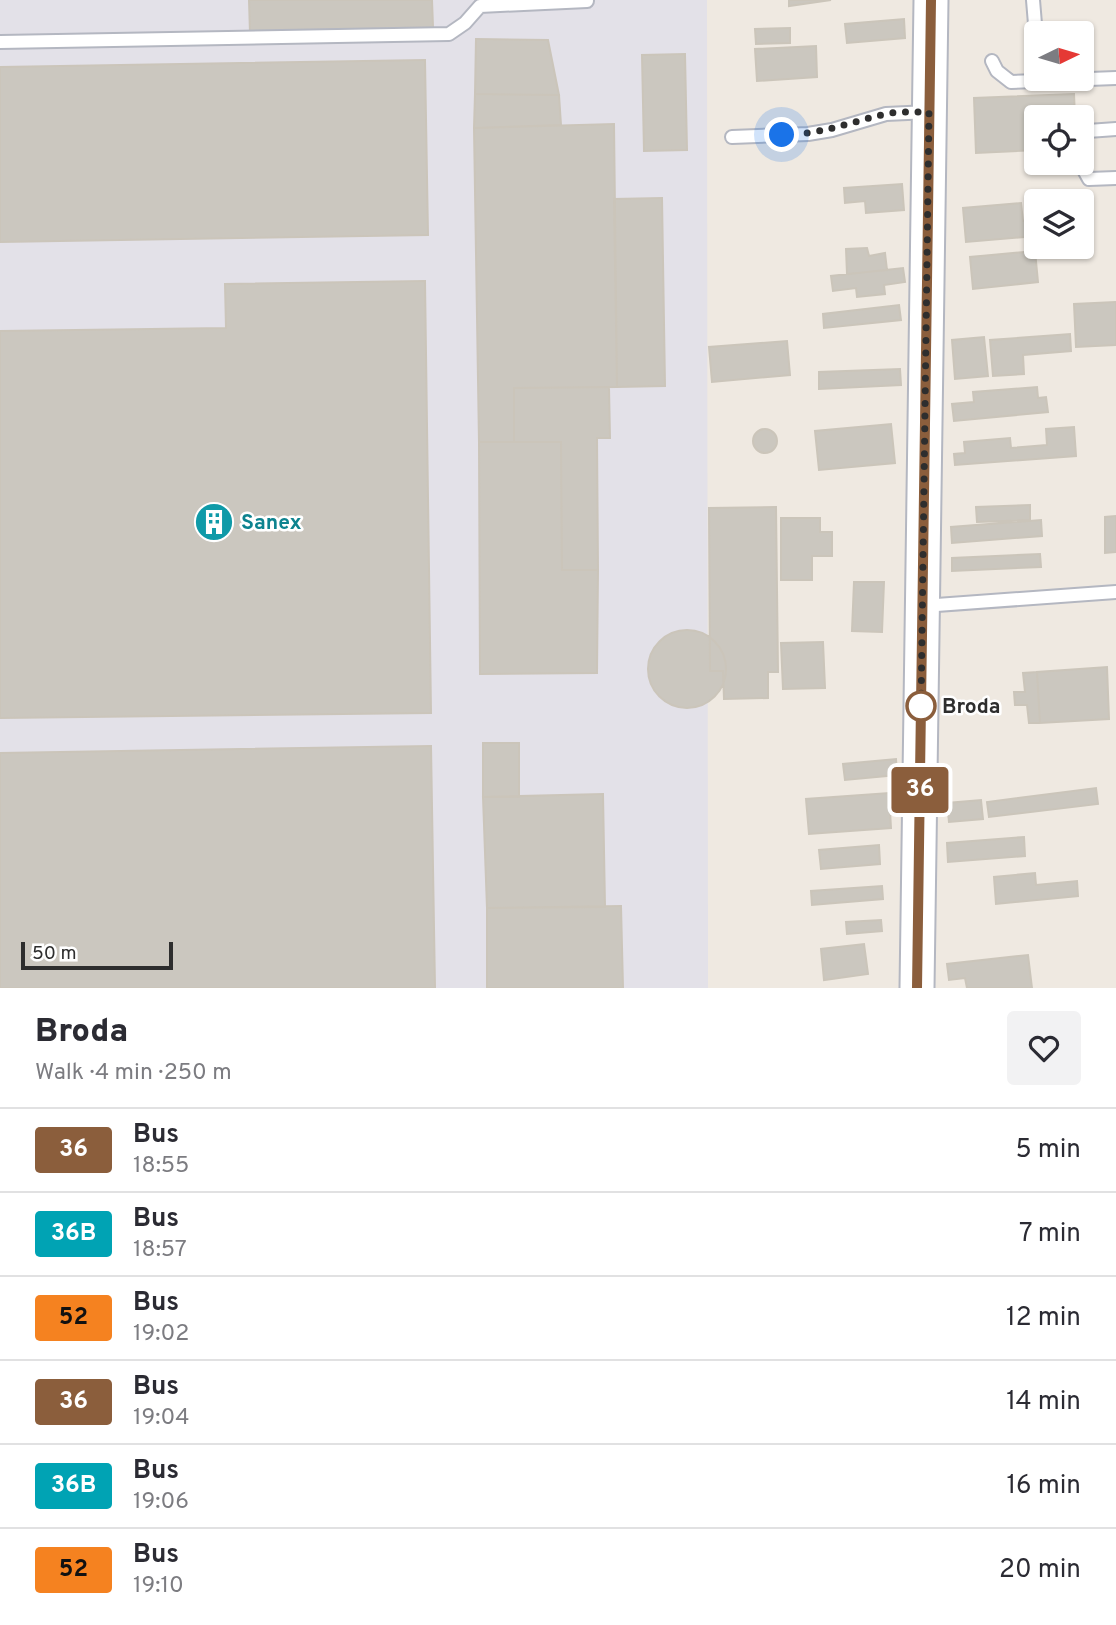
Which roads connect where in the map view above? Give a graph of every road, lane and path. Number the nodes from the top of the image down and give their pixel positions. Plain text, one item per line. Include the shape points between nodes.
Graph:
1 (930, 0) edge
2 (1033, 0) edge
3 (587, 1) edge
4 (1035, 21) edge
5 (0, 42) edge
6 (992, 61) dead end
7 (1116, 78) edge
8 (929, 112) junction
9 (1116, 129) edge
10 (732, 137) dead end
11 (1116, 178) edge
12 (1116, 592) edge
13 (922, 606) junction
14 (917, 988) edge

1 - 8 main road
2 - 4 lane
3 - 5 lane via 480,6 449,34
6 - 7 lane via 1011,82
8 - 10 lane via 886,114 808,134
8 - 13 main road
9 - 11 lane via 1088,131 1082,136 1084,170 1089,178
12 - 13 lane
13 - 14 main road

